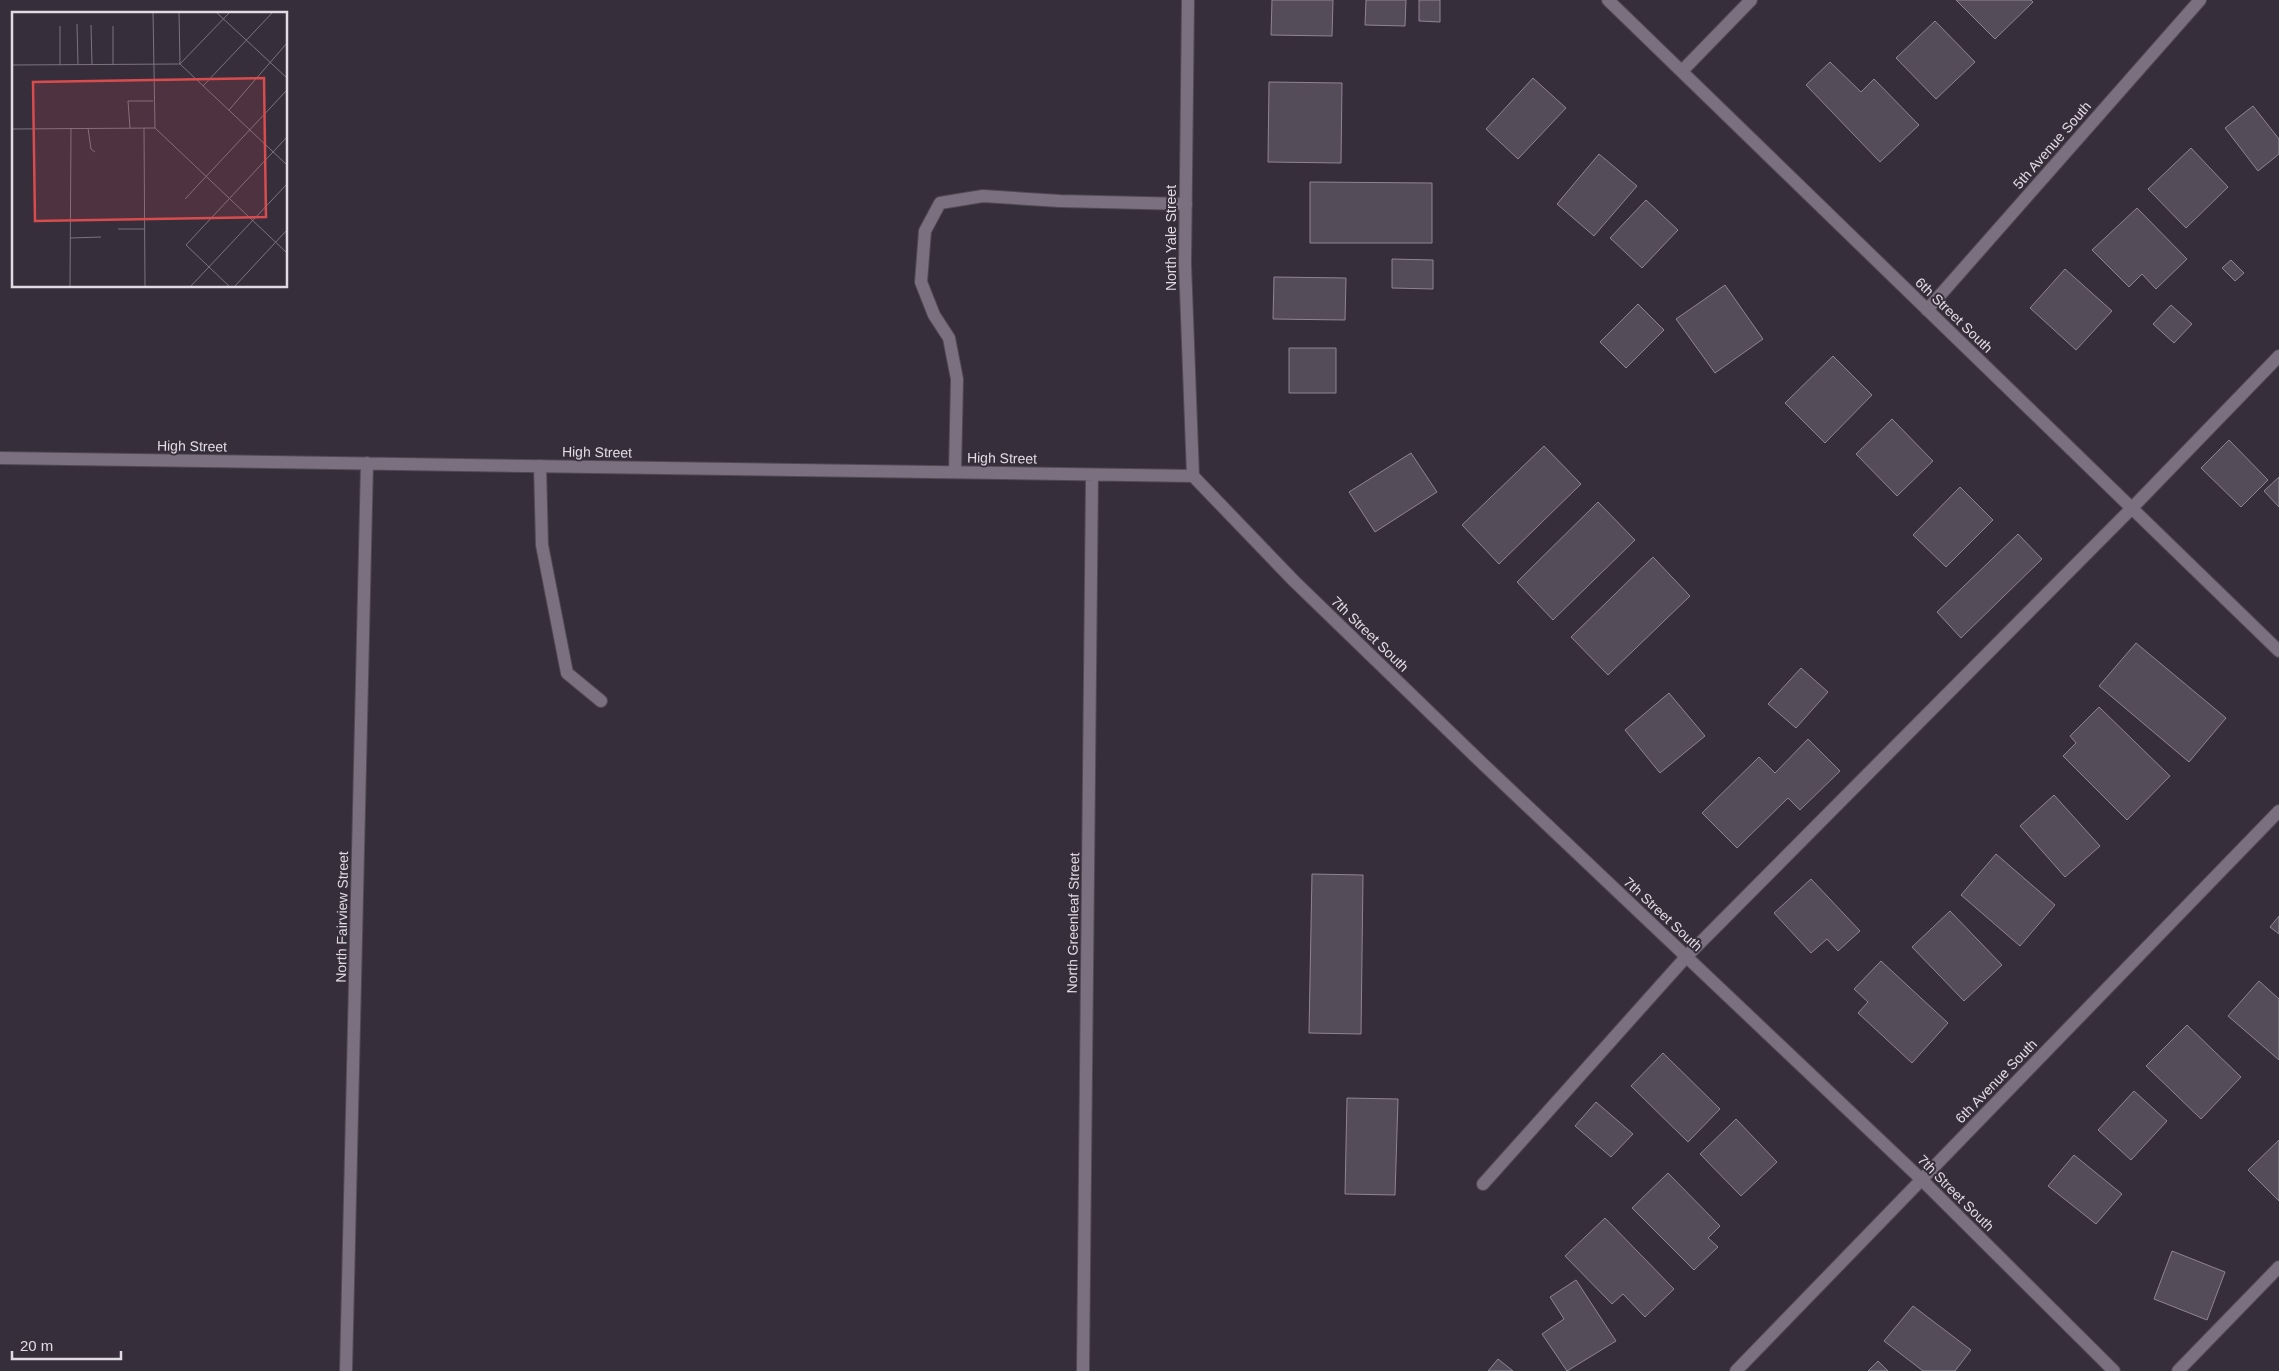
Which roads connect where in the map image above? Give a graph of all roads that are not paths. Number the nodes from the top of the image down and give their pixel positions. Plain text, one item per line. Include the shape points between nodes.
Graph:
1 (1188, 0) edge
2 (1608, 0) edge
3 (1751, 0) edge
4 (2200, 0) edge
5 (1682, 71) junction
6 (1186, 204) junction
7 (1927, 310) junction
8 (2279, 356) edge
9 (0, 458) edge
10 (367, 463) junction
11 (540, 466) junction
12 (955, 472) junction
13 (1092, 475) junction
14 (1193, 476) junction
15 (2132, 508) junction
16 (2279, 651) edge
17 (601, 701) dead end
18 (2279, 811) edge
19 (1686, 957) junction
20 (1922, 1179) junction
21 (1483, 1184) dead end
22 (2279, 1267) edge
23 (346, 1371) edge
24 (1083, 1371) edge
25 (1736, 1371) edge
26 (2114, 1371) edge
27 (2178, 1371) edge

1 - 6 street, North Yale Street
2 - 5 street, 6th Street South
3 - 5 street
4 - 7 street, 5th Avenue South
5 - 7 street, 6th Street South
6 - 12 street via 983,196 940,203 925,230 921,282 934,315 949,338 957,380
6 - 14 street, North Yale Street via 1185,264
7 - 15 street, 6th Street South
8 - 15 street
9 - 10 street, High Street
10 - 11 street, High Street
10 - 23 street, North Fairview Street
11 - 12 street, High Street
11 - 17 street via 542,545 567,673
12 - 13 street, High Street
13 - 14 street, High Street
13 - 24 street, North Greenleaf Street
14 - 19 street, 7th Street South via 1294,581
15 - 16 street, 6th Street South
15 - 19 street
18 - 20 street, 6th Avenue South
19 - 20 street, 7th Street South
19 - 21 street
20 - 25 street, 6th Avenue South
20 - 26 street, 7th Street South
22 - 27 street

